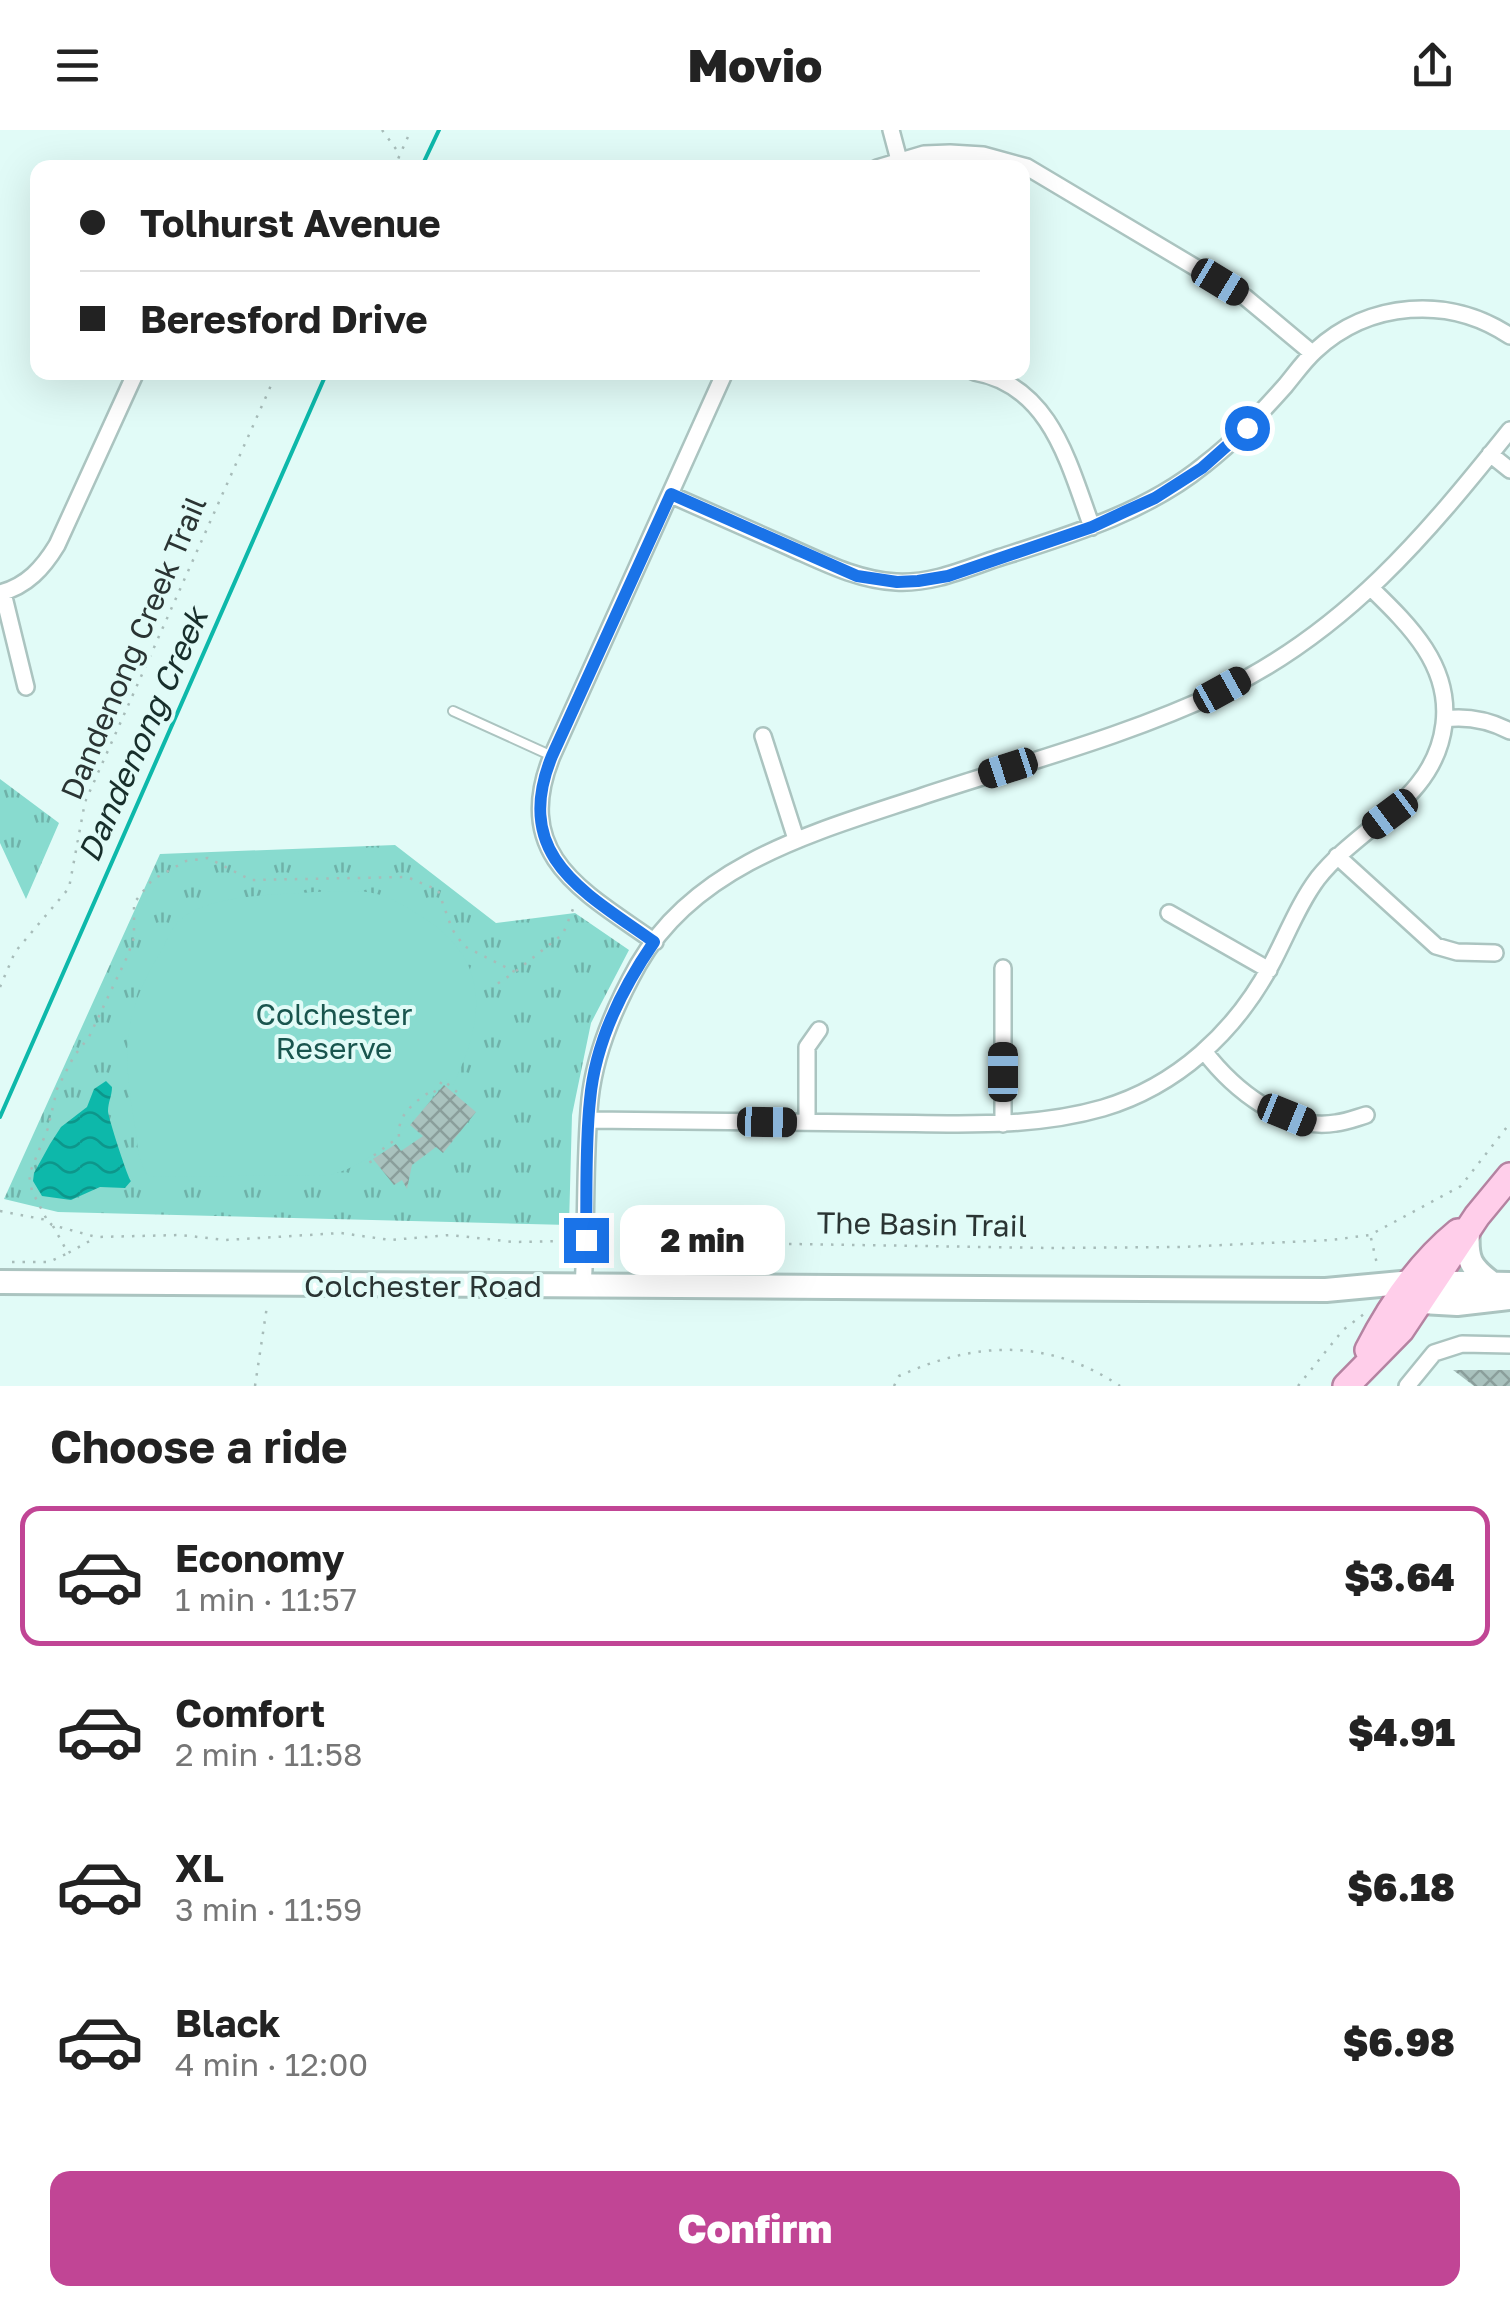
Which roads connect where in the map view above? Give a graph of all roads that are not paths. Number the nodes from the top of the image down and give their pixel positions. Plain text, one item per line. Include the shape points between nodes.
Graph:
1 (891, 130) edge
2 (899, 160) joint
3 (998, 160) edge
4 (1030, 170) edge
5 (1510, 336) edge
6 (1312, 353) junction
7 (132, 380) edge
8 (721, 380) edge
9 (1001, 380) edge
10 (1510, 430) edge
11 (1490, 454) junction
12 (1510, 470) edge
13 (671, 494) junction
14 (1092, 527) junction
15 (1372, 589) junction
16 (2, 593) edge
17 (26, 687) dead end
18 (453, 711) dead end
19 (1445, 719) junction
20 (1510, 730) edge
21 (763, 736) dead end
22 (552, 756) junction
23 (796, 839) junction
24 (1338, 856) junction
25 (1169, 913) dead end
26 (654, 942) junction
27 (1494, 953) dead end
28 (1002, 968) dead end
29 (1269, 970) junction
30 (819, 1030) dead end
31 (1204, 1051) junction
32 (1366, 1115) dead end
33 (589, 1120) junction
34 (807, 1122) junction
35 (1002, 1124) junction
36 (1510, 1176) edge
37 (1473, 1223) junction
38 (0, 1282) edge
39 (583, 1288) junction
40 (1504, 1289) edge
41 (1408, 1296) junction
42 (1510, 1345) edge
43 (1350, 1382) edge
44 (1415, 1383) edge

1 - 2 street
2 - 3 street via 950,153
4 - 6 street via 1245,297
5 - 6 street via 1448,310 1401,309 1358,322
6 - 14 street via 1202,468
7 - 16 street via 57,545 44,566
8 - 13 street
9 - 14 street via 1044,414
10 - 11 street
11 - 12 street
11 - 15 street
13 - 14 street via 839,569 897,582 948,576
13 - 22 street
15 - 19 street via 1418,634 1440,684
15 - 23 street via 1280,658 1185,706
16 - 17 street
18 - 22 lane
19 - 20 street
19 - 24 street via 1421,783
21 - 23 street
22 - 26 street via 539,812 554,861
23 - 26 street via 713,885
24 - 27 street via 1436,946
24 - 29 street via 1316,881
25 - 29 street
26 - 33 street via 610,1025
28 - 35 street
29 - 31 street via 1230,1027
30 - 34 street via 807,1047
31 - 32 street via 1239,1090 1308,1124
31 - 35 street via 1156,1086 1104,1108
33 - 34 street
33 - 39 street
34 - 35 street
36 - 37 main road
37 - 40 main road via 1467,1246 1472,1268
37 - 41 main road via 1436,1250
38 - 39 main road, Colchester Road
39 - 41 main road, Colchester Road via 1326,1290
40 - 41 main road, Colchester Road via 1457,1304
41 - 43 main road
42 - 44 street via 1462,1344 1434,1353

